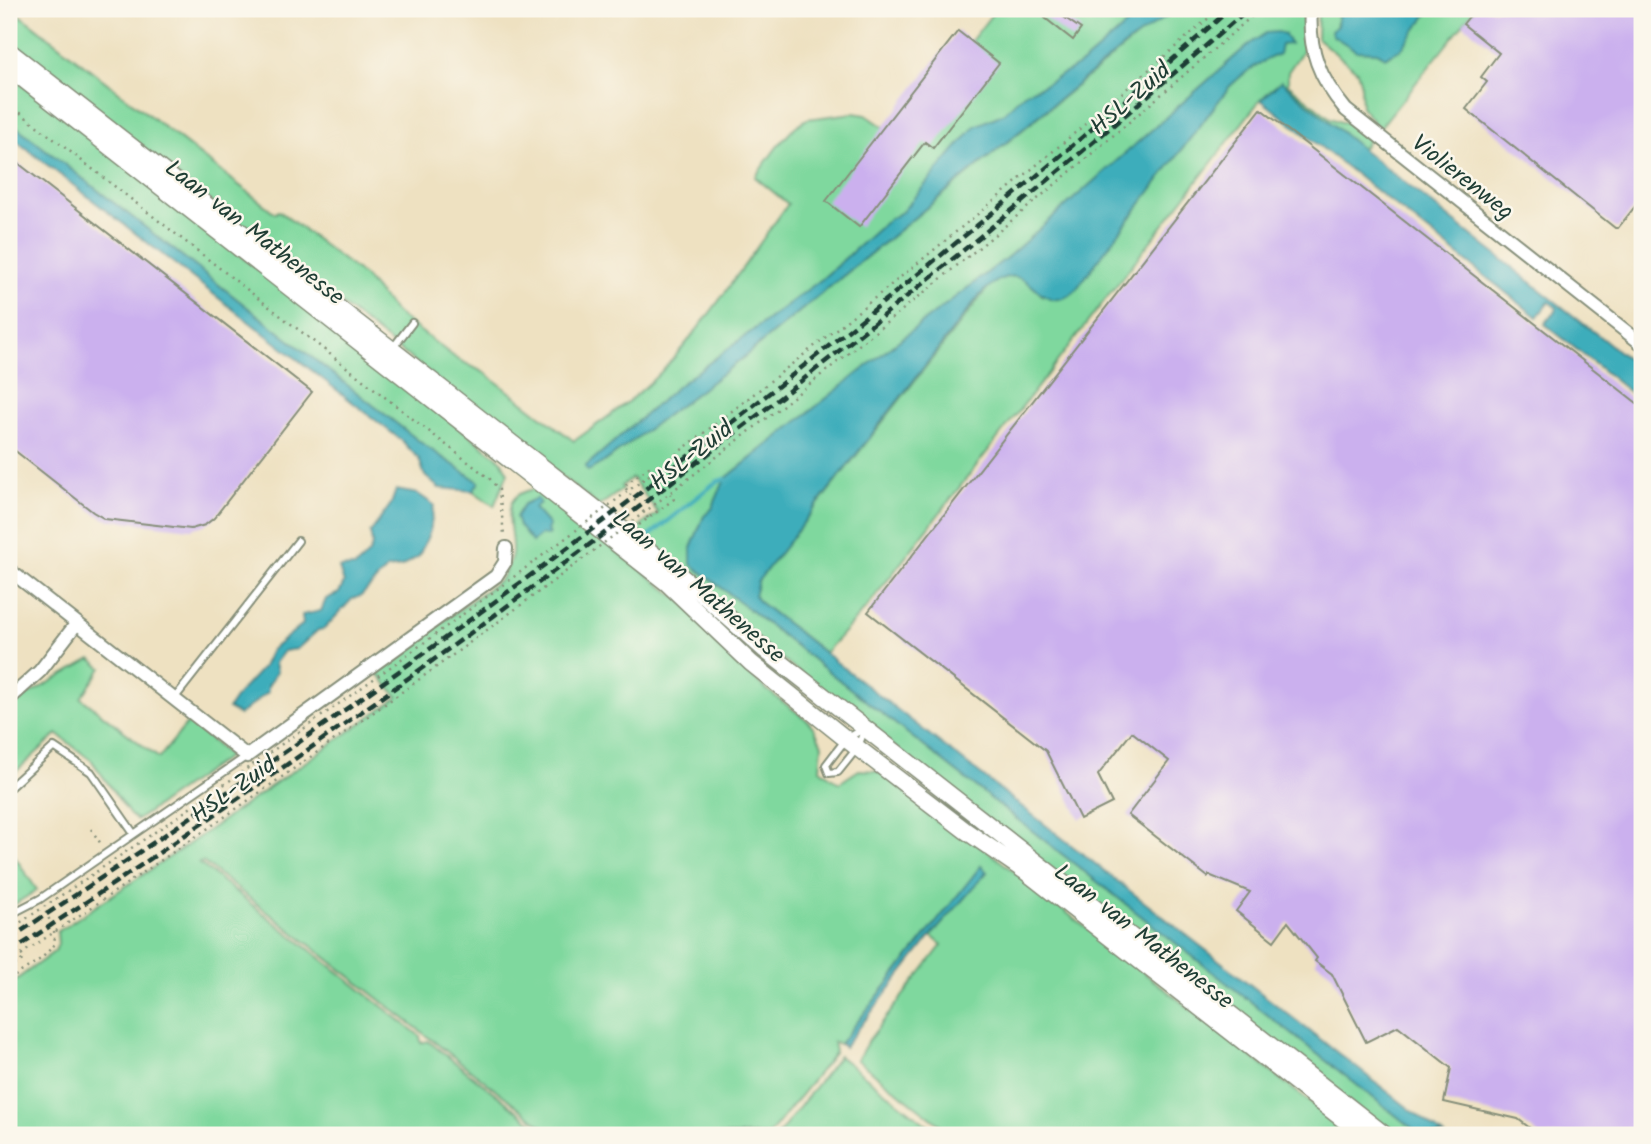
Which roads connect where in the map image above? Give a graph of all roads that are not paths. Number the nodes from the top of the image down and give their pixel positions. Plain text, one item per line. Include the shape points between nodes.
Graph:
1 (1311, 9) edge
2 (9, 51) edge
3 (9, 68) edge
4 (412, 323) dead end
5 (1642, 344) edge
6 (387, 356) junction
7 (298, 541) dead end
8 (506, 548) road end
9 (9, 570) edge
10 (77, 623) junction
11 (9, 699) edge
12 (174, 699) junction
13 (865, 728) junction
14 (852, 743) junction
15 (247, 756) junction
16 (9, 788) edge
17 (134, 834) junction
18 (9, 915) edge
19 (1363, 1135) edge
20 (1385, 1135) edge

1 - 5 street, Violierenweg via 1314,56 1346,110
2 - 6 street, Laan van Mathenesse
3 - 6 street, Laan van Mathenesse
4 - 6 lane
6 - 13 street, Laan van Mathenesse via 665,564
6 - 14 street, Laan van Mathenesse via 667,583 751,663
7 - 12 lane
8 - 15 street via 505,562 496,576
9 - 10 street
10 - 11 street via 40,671
10 - 12 street
12 - 15 street
13 - 14 lane
13 - 14 lane
13 - 20 street, Laan van Mathenesse
14 - 14 lane via 826,765 829,773 838,772
14 - 19 street, Laan van Mathenesse via 1026,872
15 - 17 lane
16 - 17 lane via 54,747 91,772
17 - 18 lane

